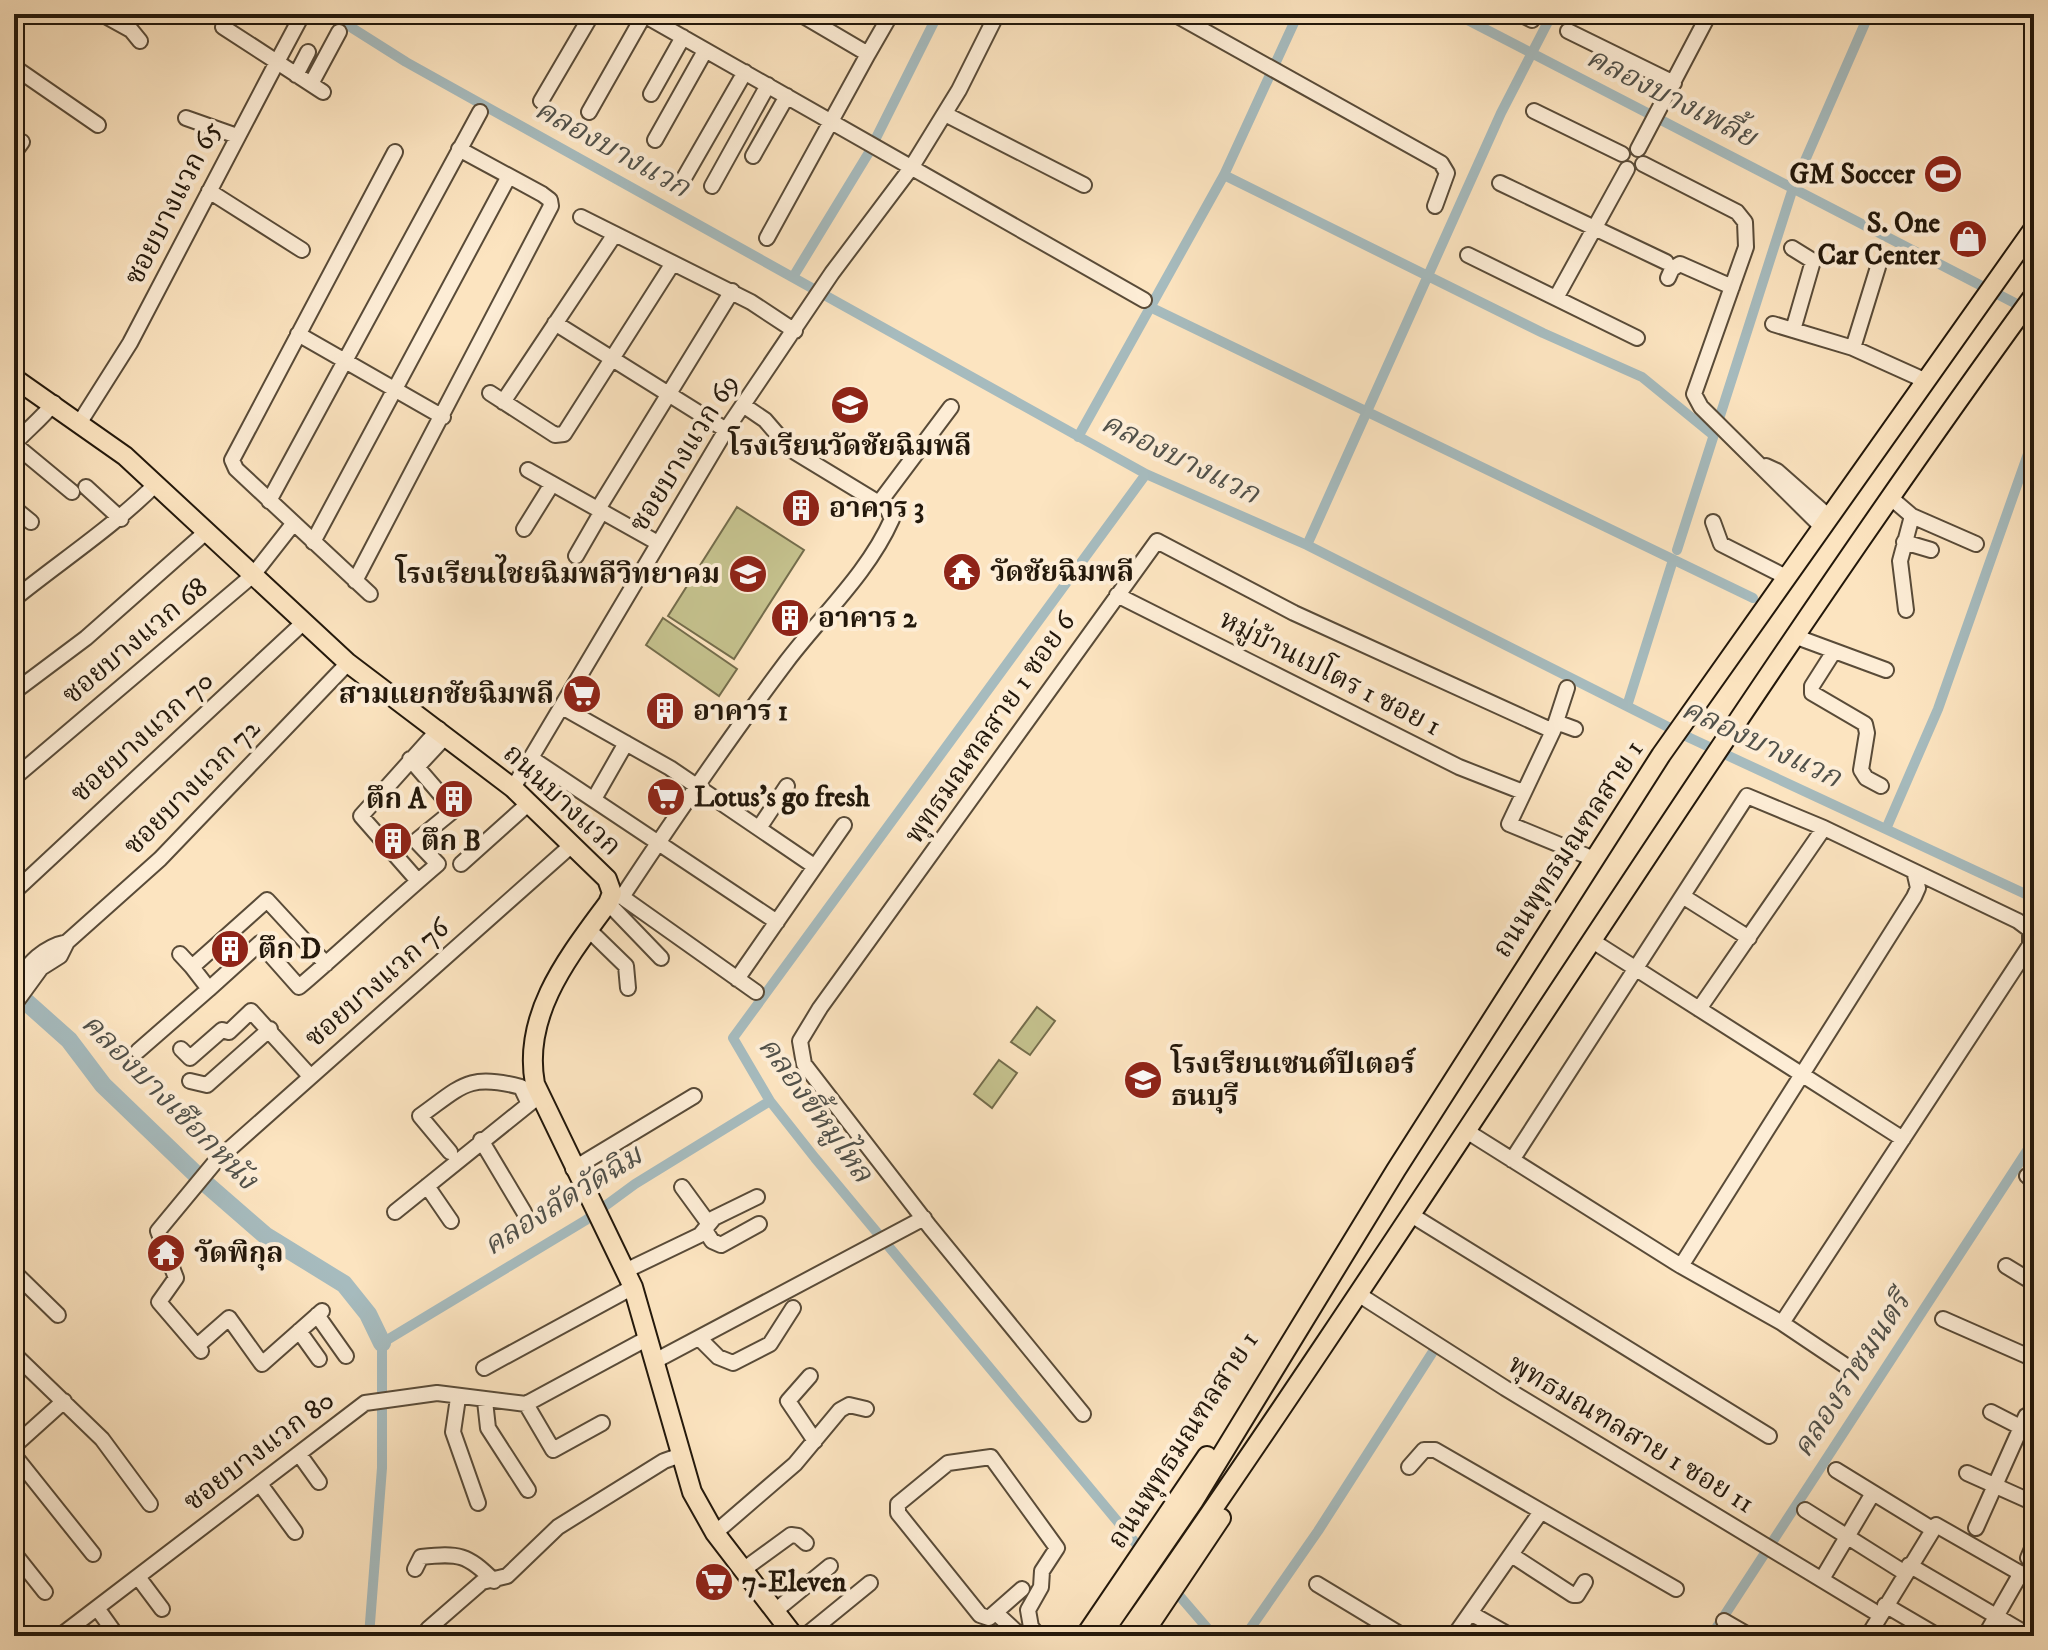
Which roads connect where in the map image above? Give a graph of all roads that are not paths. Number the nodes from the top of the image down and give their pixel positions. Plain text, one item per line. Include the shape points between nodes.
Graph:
1 (102, 14) edge
2 (592, 14) edge
3 (800, 14) edge
4 (891, 14) edge
5 (997, 14) edge
6 (1174, 14) edge
7 (1692, 14) edge
8 (643, 15) edge
9 (301, 17) dead end
10 (1708, 18) edge
11 (223, 27) dead end
12 (1568, 31) dead end
13 (339, 32) dead end
14 (683, 37) junction
15 (140, 41) dead end
16 (705, 51) junction
17 (308, 52) dead end
18 (868, 54) junction
19 (277, 62) junction
20 (14, 67) edge
21 (745, 72) junction
22 (296, 75) junction
23 (1674, 83) junction
24 (768, 85) junction
25 (651, 94) dead end
26 (787, 96) junction
27 (541, 101) dead end
28 (1534, 111) dead end
29 (480, 112) dead end
30 (589, 112) dead end
31 (945, 114) junction
32 (186, 118) dead end
33 (832, 120) junction
34 (98, 125) dead end
35 (237, 136) junction
36 (655, 140) dead end
37 (459, 149) junction
38 (1638, 149) junction
39 (395, 152) dead end
40 (753, 156) dead end
41 (1624, 161) junction
42 (1643, 164) junction
43 (911, 168) junction
44 (509, 176) junction
45 (1500, 183) dead end
46 (680, 185) dead end
47 (1084, 185) dead end
48 (712, 186) dead end
49 (209, 191) junction
50 (1435, 206) dead end
51 (581, 217) dead end
52 (1592, 228) junction
53 (2034, 228) edge
54 (615, 234) junction
55 (767, 238) dead end
56 (1792, 248) dead end
57 (302, 250) dead end
58 (1468, 255) dead end
59 (1666, 262) dead end
60 (673, 263) junction
61 (1878, 267) dead end
62 (1668, 278) dead end
63 (1732, 287) junction
64 (732, 291) junction
65 (2034, 295) edge
66 (1556, 298) junction
67 (1144, 300) dead end
68 (555, 323) junction
69 (1773, 324) dead end
70 (1793, 330) junction
71 (795, 331) junction
72 (298, 334) junction
73 (1637, 338) dead end
74 (1853, 348) junction
75 (612, 359) junction
76 (346, 362) junction
77 (1924, 380) junction
78 (20, 381) edge
79 (397, 390) junction
80 (668, 392) junction
81 (490, 393) dead end
82 (50, 400) junction
83 (503, 402) junction
84 (743, 405) junction
85 (951, 407) dead end
86 (443, 417) junction
87 (80, 422) junction
88 (726, 430) junction
89 (14, 444) edge
90 (528, 470) dead end
91 (156, 484) junction
92 (552, 484) junction
93 (1891, 498) junction
94 (269, 501) junction
95 (879, 503) junction
96 (14, 508) edge
97 (600, 510) junction
98 (121, 519) junction
99 (1918, 519) junction
100 (1825, 521) junction
101 (31, 522) dead end
102 (1713, 522) dead end
103 (293, 524) junction
104 (524, 529) dead end
105 (206, 532) junction
106 (313, 542) junction
107 (658, 543) junction
108 (1976, 544) dead end
109 (576, 556) dead end
110 (253, 575) junction
111 (1786, 577) junction
112 (355, 581) junction
113 (370, 594) dead end
114 (1117, 595) junction
115 (14, 599) edge
116 (1906, 610) dead end
117 (304, 622) junction
118 (1794, 636) junction
119 (1833, 653) junction
120 (348, 663) junction
121 (1886, 670) dead end
122 (1567, 688) dead end
123 (14, 692) edge
124 (562, 707) junction
125 (1555, 726) junction
126 (1575, 729) dead end
127 (442, 732) junction
128 (626, 743) junction
129 (531, 758) junction
130 (414, 762) junction
131 (14, 778) edge
132 (787, 786) dead end
133 (1881, 786) dead end
134 (698, 787) junction
135 (513, 788) junction
136 (1523, 792) junction
137 (594, 799) junction
138 (529, 803) junction
139 (844, 825) dead end
140 (759, 828) junction
141 (1824, 828) junction
142 (659, 842) junction
143 (573, 844) junction
144 (1594, 859) junction
145 (461, 864) dead end
146 (814, 866) junction
147 (1915, 875) junction
148 (418, 881) junction
149 (14, 892) edge
150 (1684, 897) junction
151 (613, 899) junction
152 (777, 922) junction
153 (589, 930) junction
154 (1749, 938) junction
155 (1591, 940) junction
156 (60, 947) junction
157 (661, 958) dead end
158 (326, 964) junction
159 (1636, 970) junction
160 (737, 979) junction
161 (14, 983) edge
162 (628, 988) dead end
163 (209, 989) junction
164 (756, 992) dead end
165 (14, 1005) edge
166 (1699, 1009) junction
167 (270, 1029) junction
168 (181, 1049) dead end
169 (138, 1051) dead end
170 (1803, 1074) junction
171 (310, 1076) junction
172 (190, 1081) dead end
173 (694, 1096) dead end
174 (533, 1099) junction
175 (1468, 1132) junction
176 (1903, 1139) junction
177 (481, 1140) junction
178 (450, 1152) dead end
179 (1512, 1160) junction
180 (573, 1169) junction
181 (427, 1186) junction
182 (682, 1187) dead end
183 (757, 1197) dead end
184 (395, 1212) dead end
185 (524, 1212) dead end
186 (1413, 1216) junction
187 (924, 1218) junction
188 (451, 1221) dead end
189 (759, 1224) dead end
190 (707, 1227) junction
191 (1681, 1266) junction
192 (2006, 1266) dead end
193 (14, 1272) edge
194 (1330, 1276) junction
195 (629, 1279) junction
196 (2034, 1283) edge
197 (1358, 1294) junction
198 (793, 1308) dead end
199 (58, 1315) dead end
200 (1943, 1319) dead end
201 (1782, 1323) junction
202 (299, 1331) junction
203 (648, 1338) junction
204 (699, 1338) junction
205 (14, 1354) edge
206 (346, 1356) dead end
207 (319, 1359) dead end
208 (2034, 1359) edge
209 (655, 1361) junction
210 (484, 1368) dead end
211 (1849, 1368) dead end
212 (810, 1376) dead end
213 (458, 1398) junction
214 (64, 1401) junction
215 (485, 1401) junction
216 (526, 1404) junction
217 (866, 1409) dead end
218 (1991, 1412) dead end
219 (1083, 1414) dead end
220 (602, 1423) dead end
221 (2027, 1426) edge
222 (1769, 1436) dead end
223 (815, 1441) junction
224 (14, 1446) edge
225 (299, 1454) junction
226 (14, 1455) edge
227 (681, 1455) junction
228 (1409, 1467) dead end
229 (1836, 1470) dead end
230 (1967, 1473) dead end
231 (319, 1482) dead end
232 (260, 1484) junction
233 (1995, 1485) junction
234 (528, 1490) dead end
235 (1873, 1493) junction
236 (478, 1503) dead end
237 (2034, 1503) edge
238 (150, 1504) dead end
239 (1805, 1510) dead end
240 (1540, 1513) junction
241 (1976, 1528) dead end
242 (1932, 1529) junction
243 (295, 1532) dead end
244 (715, 1533) junction
245 (1847, 1537) junction
246 (806, 1543) dead end
247 (14, 1553) edge
248 (93, 1554) dead end
249 (1513, 1556) junction
250 (1185, 1562) junction
251 (830, 1566) dead end
252 (415, 1569) dead end
253 (1907, 1569) junction
254 (743, 1570) junction
255 (138, 1577) junction
256 (2028, 1577) edge
257 (1822, 1579) junction
258 (494, 1581) junction
259 (1585, 1582) dead end
260 (870, 1583) dead end
261 (1317, 1584) dead end
262 (1022, 1589) dead end
263 (1676, 1589) dead end
264 (45, 1592) dead end
265 (97, 1608) junction
266 (162, 1609) dead end
267 (1882, 1610) junction
268 (775, 1611) junction
269 (996, 1613) junction
270 (1472, 1614) junction
271 (1996, 1616) junction
272 (1724, 1621) dead end
273 (428, 1629) dead end
274 (1148, 1629) edge
275 (60, 1636) edge
276 (117, 1636) edge
277 (794, 1636) edge
278 (805, 1636) edge
279 (1021, 1636) edge
280 (1039, 1636) edge
281 (1085, 1636) edge
282 (1101, 1636) edge
283 (1125, 1636) edge
284 (1403, 1636) edge
285 (1454, 1636) edge
286 (1511, 1636) edge
287 (1750, 1636) edge
288 (1868, 1636) edge
289 (1938, 1636) edge
290 (1985, 1636) edge
291 (2030, 1636) edge

1 - 15 street
2 - 27 street
3 - 18 street
4 - 18 street
5 - 31 street, ซอยบางแวก 69
6 - 50 street via 1441,163 1447,173
7 - 10 street
8 - 14 street
8 - 30 street
9 - 19 street, ซอยบางแวก 65
10 - 23 street
11 - 19 street
12 - 23 street
13 - 22 street via 317,88
14 - 16 street
14 - 25 street
16 - 21 street
16 - 36 street
17 - 22 street
18 - 33 street
19 - 22 street
19 - 35 street, ซอยบางแวก 65
20 - 34 street
21 - 24 street
21 - 46 street
23 - 38 street
24 - 26 street
24 - 48 street
26 - 33 street
26 - 40 street
28 - 41 street
29 - 37 street
31 - 43 street, ซอยบางแวก 69
31 - 47 street
32 - 35 street
33 - 43 street
33 - 55 street
35 - 49 street, ซอยบางแวก 65
37 - 44 street
37 - 76 street
38 - 41 street via 1629,148
38 - 42 street
39 - 72 street
41 - 42 street via 1634,170
41 - 52 street
42 - 63 street via 1737,212 1745,222 1746,247
43 - 67 street
43 - 71 street, ซอยบางแวก 69
44 - 79 street
44 - 86 street via 548,198 551,206
45 - 52 street
49 - 57 street
49 - 87 street, ซอยบางแวก 65 via 130,343
51 - 54 street
52 - 59 street
52 - 66 street
53 - 77 main road, ถนนพุทธมณฑลสาย 1
54 - 60 street
54 - 68 street
56 - 70 street via 1813,261
58 - 66 street
60 - 64 street
60 - 75 street
61 - 74 street
62 - 63 street via 1680,264
63 - 100 street via 1694,394 1781,490
64 - 71 street
64 - 80 street
65 - 93 main road
66 - 73 street
68 - 75 street
68 - 83 street
69 - 70 street
70 - 74 street
71 - 84 street, ซอยบางแวก 69
72 - 76 street
72 - 94 street via 232,460
74 - 77 street
75 - 80 street
75 - 83 street via 564,434 555,435
76 - 79 street
76 - 94 street
77 - 100 main road, ถนนพุทธมณฑลสาย 1
78 - 82 main road, ถนนบางแวก
79 - 86 street
79 - 106 street
80 - 88 street
80 - 97 street
81 - 83 street
82 - 87 main road, ถนนบางแวก
82 - 89 street via 35,427
84 - 88 street, ซอยบางแวก 69
84 - 95 street via 765,420 790,449
85 - 95 street
86 - 112 street
87 - 91 main road, ถนนบางแวก
88 - 107 street, ซอยบางแวก 69
89 - 98 street
90 - 92 street
91 - 98 street
91 - 105 main road, ถนนบางแวก
92 - 97 street
92 - 104 street
93 - 99 street
93 - 118 main road
94 - 103 street
95 - 134 street via 893,515 888,529 837,603 733,732
96 - 101 street
97 - 107 street
97 - 109 street
98 - 115 street via 98,531
99 - 108 street
99 - 116 street via 1917,546 1899,572
100 - 111 main road, ถนนพุทธมณฑลสาย 1
102 - 111 street via 1721,544
103 - 106 street
103 - 110 street, ซอยบางแวก 68
105 - 110 main road, ถนนบางแวก
105 - 123 street via 86,638
106 - 112 street
107 - 124 street, ซอยบางแวก 69
110 - 117 main road, ถนนบางแวก
110 - 131 street, ซอยบางแวก 68
111 - 144 main road, ถนนพุทธมณฑลสาย 1
112 - 113 street
114 - 125 street, พุทธมณฑลสาย 1 ซอย 6 via 1157,541 1294,613
114 - 136 street, หมู่บ้านเปโตร 1 ซอย 1 via 1459,767
114 - 187 street, พุทธมณฑลสาย 1 ซอย 6 via 800,1041 804,1064
117 - 120 main road, ถนนบางแวก
117 - 149 street, ซอยบางแวก 70
118 - 119 street
118 - 155 main road
119 - 121 street
119 - 133 street via 1812,693 1865,724 1861,770
120 - 127 main road, ถนนบางแวก
120 - 156 street, ซอยบางแวก 72 via 160,859
122 - 125 street
124 - 128 street
124 - 129 street, ซอยบางแวก 69
125 - 126 street
125 - 136 street
127 - 130 street
127 - 135 main road, ถนนบางแวก
128 - 134 street
128 - 137 street
129 - 135 street, ซอยบางแวก 69
129 - 137 street
130 - 148 street via 361,816
130 - 148 street via 454,810 416,841 438,864
132 - 140 street
134 - 140 street
134 - 142 street
135 - 138 main road, ถนนบางแวก
136 - 144 street via 1509,824
137 - 142 street
138 - 143 main road, ถนนบางแวก
138 - 145 street
139 - 146 street
140 - 146 street
141 - 147 street
141 - 150 street via 1747,796
141 - 154 street
142 - 151 street
142 - 152 street
143 - 151 main road, ถนนบางแวก via 607,879
143 - 171 street, ซอยบางแวก 76
144 - 194 main road, ถนนพุทธมณฑลสาย 1
146 - 152 street
147 - 170 street via 1914,897
147 - 176 street via 2018,921 2032,939
148 - 158 street
150 - 154 street
150 - 159 street
151 - 153 main road, ถนนบางแวก
151 - 157 street
151 - 160 street
152 - 160 street
153 - 162 street via 626,966
153 - 174 main road, ถนนบางแวก via 559,974 539,1020 532,1059
154 - 166 street
155 - 159 street
155 - 175 main road
156 - 161 street via 31,961
156 - 165 street
158 - 163 street via 299,987 260,943
158 - 163 street via 267,900 186,960
159 - 166 street
159 - 179 street
160 - 164 street
163 - 169 street
166 - 170 street
167 - 168 street via 251,1011 190,1058
167 - 171 street
167 - 172 street via 207,1085
170 - 176 street
170 - 191 street
171 - 202 street, ซอยบางแวก 76 via 216,1161 158,1231 176,1278 159,1302 199,1348 229,1318 262,1364
173 - 180 street
174 - 177 street
174 - 178 street via 521,1087 490,1078 460,1087 420,1116
174 - 180 main road, ถนนบางแวก
175 - 179 street
175 - 186 main road
176 - 201 street
177 - 181 street
177 - 185 street
179 - 191 street
180 - 195 main road, ถนนบางแวก
181 - 184 street
181 - 188 street
182 - 190 street
183 - 190 street
186 - 197 main road
186 - 222 street
187 - 204 street
187 - 219 street, พุทธมณฑลสาย 1 ซอย 6
189 - 190 street via 721,1245 712,1241
190 - 195 street
191 - 201 street
192 - 196 street
193 - 199 street
194 - 281 main road, ถนนพุทธมณฑลสาย 1
194 - 282 main road, ถนนพุทธมณฑลสาย 1 via 1161,1551
195 - 203 main road, ถนนบางแวก
195 - 210 street
197 - 250 main road via 1318,1368
197 - 257 street, พุทธมณฑลสาย 1 ซอย 11
198 - 204 street via 770,1344 733,1363 718,1357
200 - 208 street
201 - 211 street
202 - 206 street via 320,1313
202 - 207 street
203 - 209 main road, ถนนบางแวก
203 - 216 street
204 - 209 street
205 - 214 street
209 - 227 main road, ถนนบางแวก
212 - 223 street via 788,1401
213 - 215 street, ซอยบางแวก 80
213 - 225 street, ซอยบางแวก 80 via 437,1393 365,1403
213 - 236 street via 453,1432
214 - 224 street
214 - 238 street via 102,1439
215 - 216 street, ซอยบางแวก 80
215 - 234 street via 488,1428
216 - 220 street via 553,1450
217 - 223 street via 849,1405
218 - 221 street
221 - 233 street
223 - 244 street
225 - 231 street
225 - 232 street, ซอยบางแวก 80
226 - 248 street
227 - 244 main road, ถนนบางแวก via 692,1492
227 - 258 street via 558,1527 507,1576
228 - 240 street via 1424,1450 1435,1450
229 - 235 street
230 - 233 street
232 - 243 street
232 - 255 street, ซอยบางแวก 80
233 - 237 street
233 - 241 street
235 - 242 street
235 - 245 street
239 - 245 street
240 - 249 street
240 - 263 street
242 - 253 street
242 - 256 street via 1940,1525
244 - 254 main road, ถนนบางแวก
245 - 253 street
245 - 257 street
246 - 254 street via 791,1535
247 - 264 street
249 - 259 street via 1573,1595
249 - 270 street
250 - 274 main road
250 - 283 main road
251 - 268 street
252 - 258 street via 421,1557 456,1553
253 - 267 street
253 - 271 street
254 - 268 main road, ถนนบางแวก
255 - 265 street, ซอยบางแวก 80
255 - 266 street
256 - 271 street
257 - 267 street, พุทธมณฑลสาย 1 ซอย 11
258 - 273 street via 482,1582
260 - 278 street
261 - 284 street
262 - 269 street
265 - 275 street, ซอยบางแวก 80
265 - 276 street
267 - 288 street
267 - 289 street, พุทธมณฑลสาย 1 ซอย 11
268 - 277 main road, ถนนบางแวก
269 - 279 street
269 - 280 street via 989,1618 980,1615 897,1509 948,1463 967,1458 991,1457 1056,1545 1028,1610
270 - 285 street
270 - 286 street
271 - 290 street
271 - 291 street
272 - 287 street

